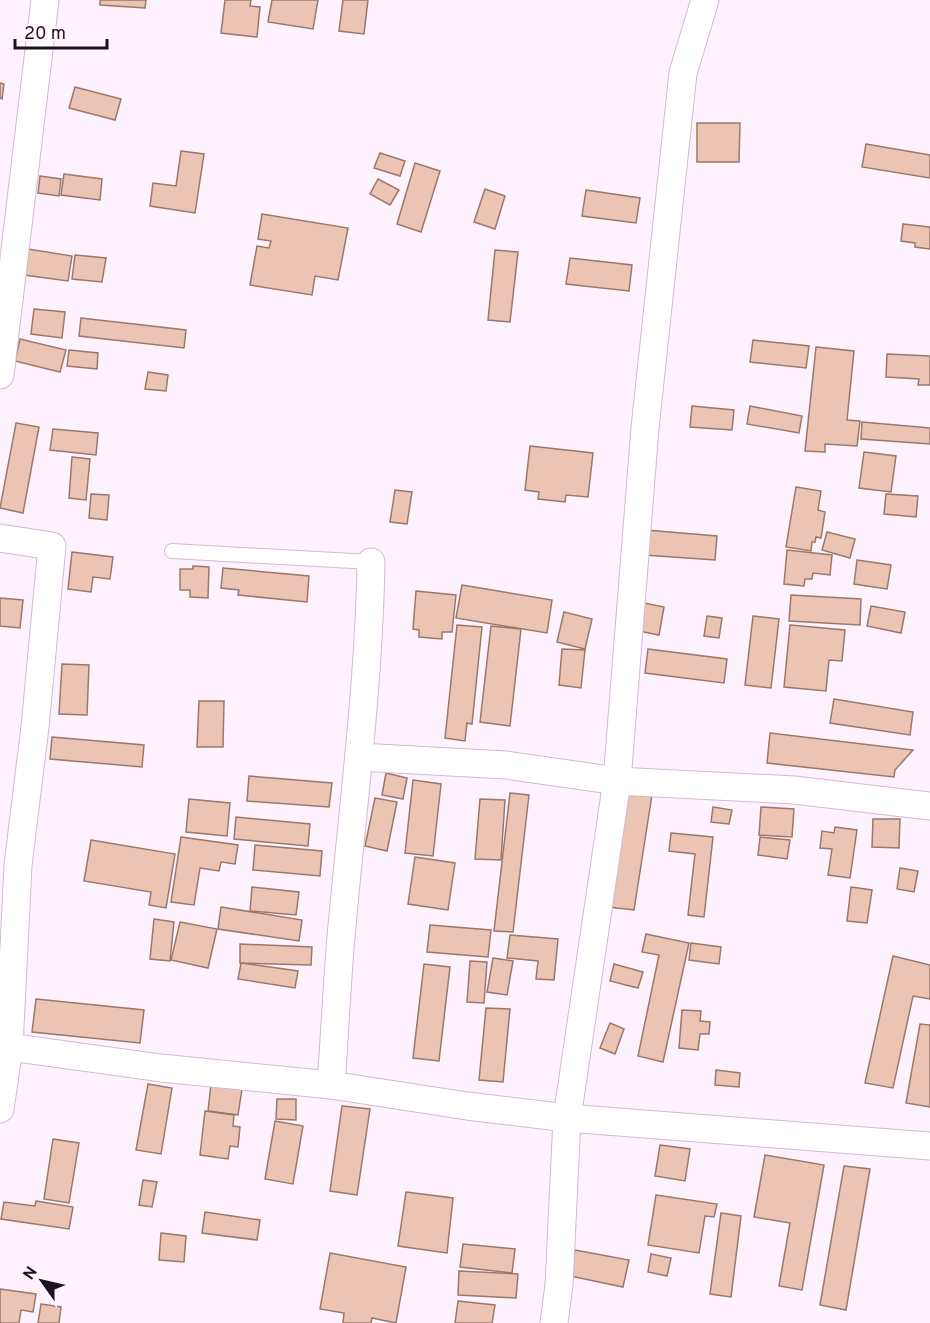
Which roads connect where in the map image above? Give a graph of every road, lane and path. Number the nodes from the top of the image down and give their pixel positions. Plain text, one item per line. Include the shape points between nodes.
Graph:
1 (45, 0) edge
2 (705, 0) edge
3 (0, 375) edge
4 (0, 538) edge
5 (172, 550) dead end
6 (371, 562) joint
7 (359, 757) junction
8 (617, 781) junction
9 (930, 806) edge
10 (9, 865) edge
11 (9, 1047) junction
12 (331, 1085) junction
13 (0, 1109) edge
14 (567, 1118) junction
15 (930, 1146) edge
16 (554, 1323) edge

1 - 3 street
2 - 8 street via 683,73 645,428
4 - 10 street via 52,546 35,727
5 - 6 lane
6 - 7 street
7 - 8 street via 506,765
7 - 12 street
8 - 9 street via 794,789
8 - 14 street
10 - 11 street
11 - 12 street via 160,1068
11 - 13 street
12 - 14 street
14 - 15 street
14 - 16 street

